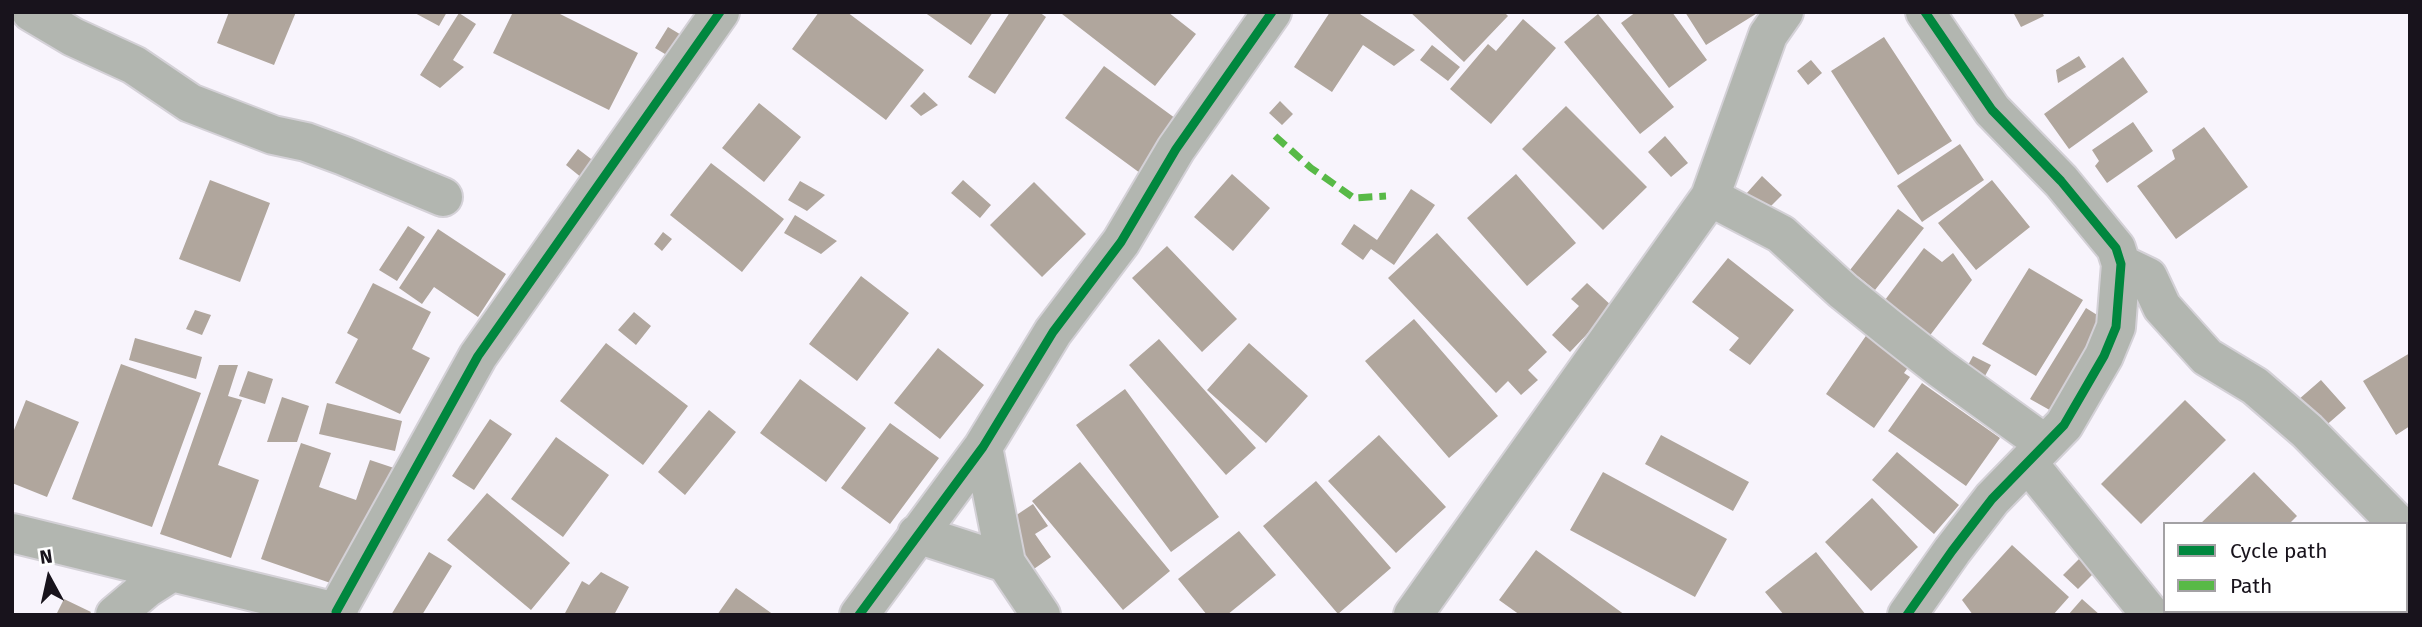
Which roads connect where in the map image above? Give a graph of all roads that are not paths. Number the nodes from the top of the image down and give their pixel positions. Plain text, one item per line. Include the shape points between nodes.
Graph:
1 (31, 12) edge
2 (720, 12) edge
3 (1272, 12) edge
4 (1784, 12) edge
5 (1925, 12) edge
6 (443, 197) dead end
7 (1710, 197) junction
8 (2121, 264) junction
9 (983, 447) junction
10 (2037, 454) junction
11 (2396, 522) edge
12 (12, 533) edge
13 (917, 534) junction
14 (1006, 562) junction
15 (172, 572) junction
16 (338, 613) edge
17 (115, 615) edge
18 (859, 615) edge
19 (1041, 615) edge
20 (1413, 615) edge
21 (1907, 615) edge
22 (2151, 615) edge

1 - 6 street via 134,65 190,103 344,156
2 - 16 street via 478,356
3 - 9 street via 1176,149 1121,242 1053,332
4 - 7 street via 1768,35
5 - 8 street via 1992,110 2061,181 2116,248
7 - 10 street via 1781,234
7 - 20 street
8 - 10 street via 2116,327 2104,356 2064,425
8 - 11 street via 2148,277 2162,307 2207,357 2256,386 2308,431
9 - 13 street
9 - 14 street
10 - 21 street via 1992,499
10 - 22 street
12 - 15 street
13 - 14 street
13 - 18 street
14 - 19 street
15 - 16 street
15 - 17 street

